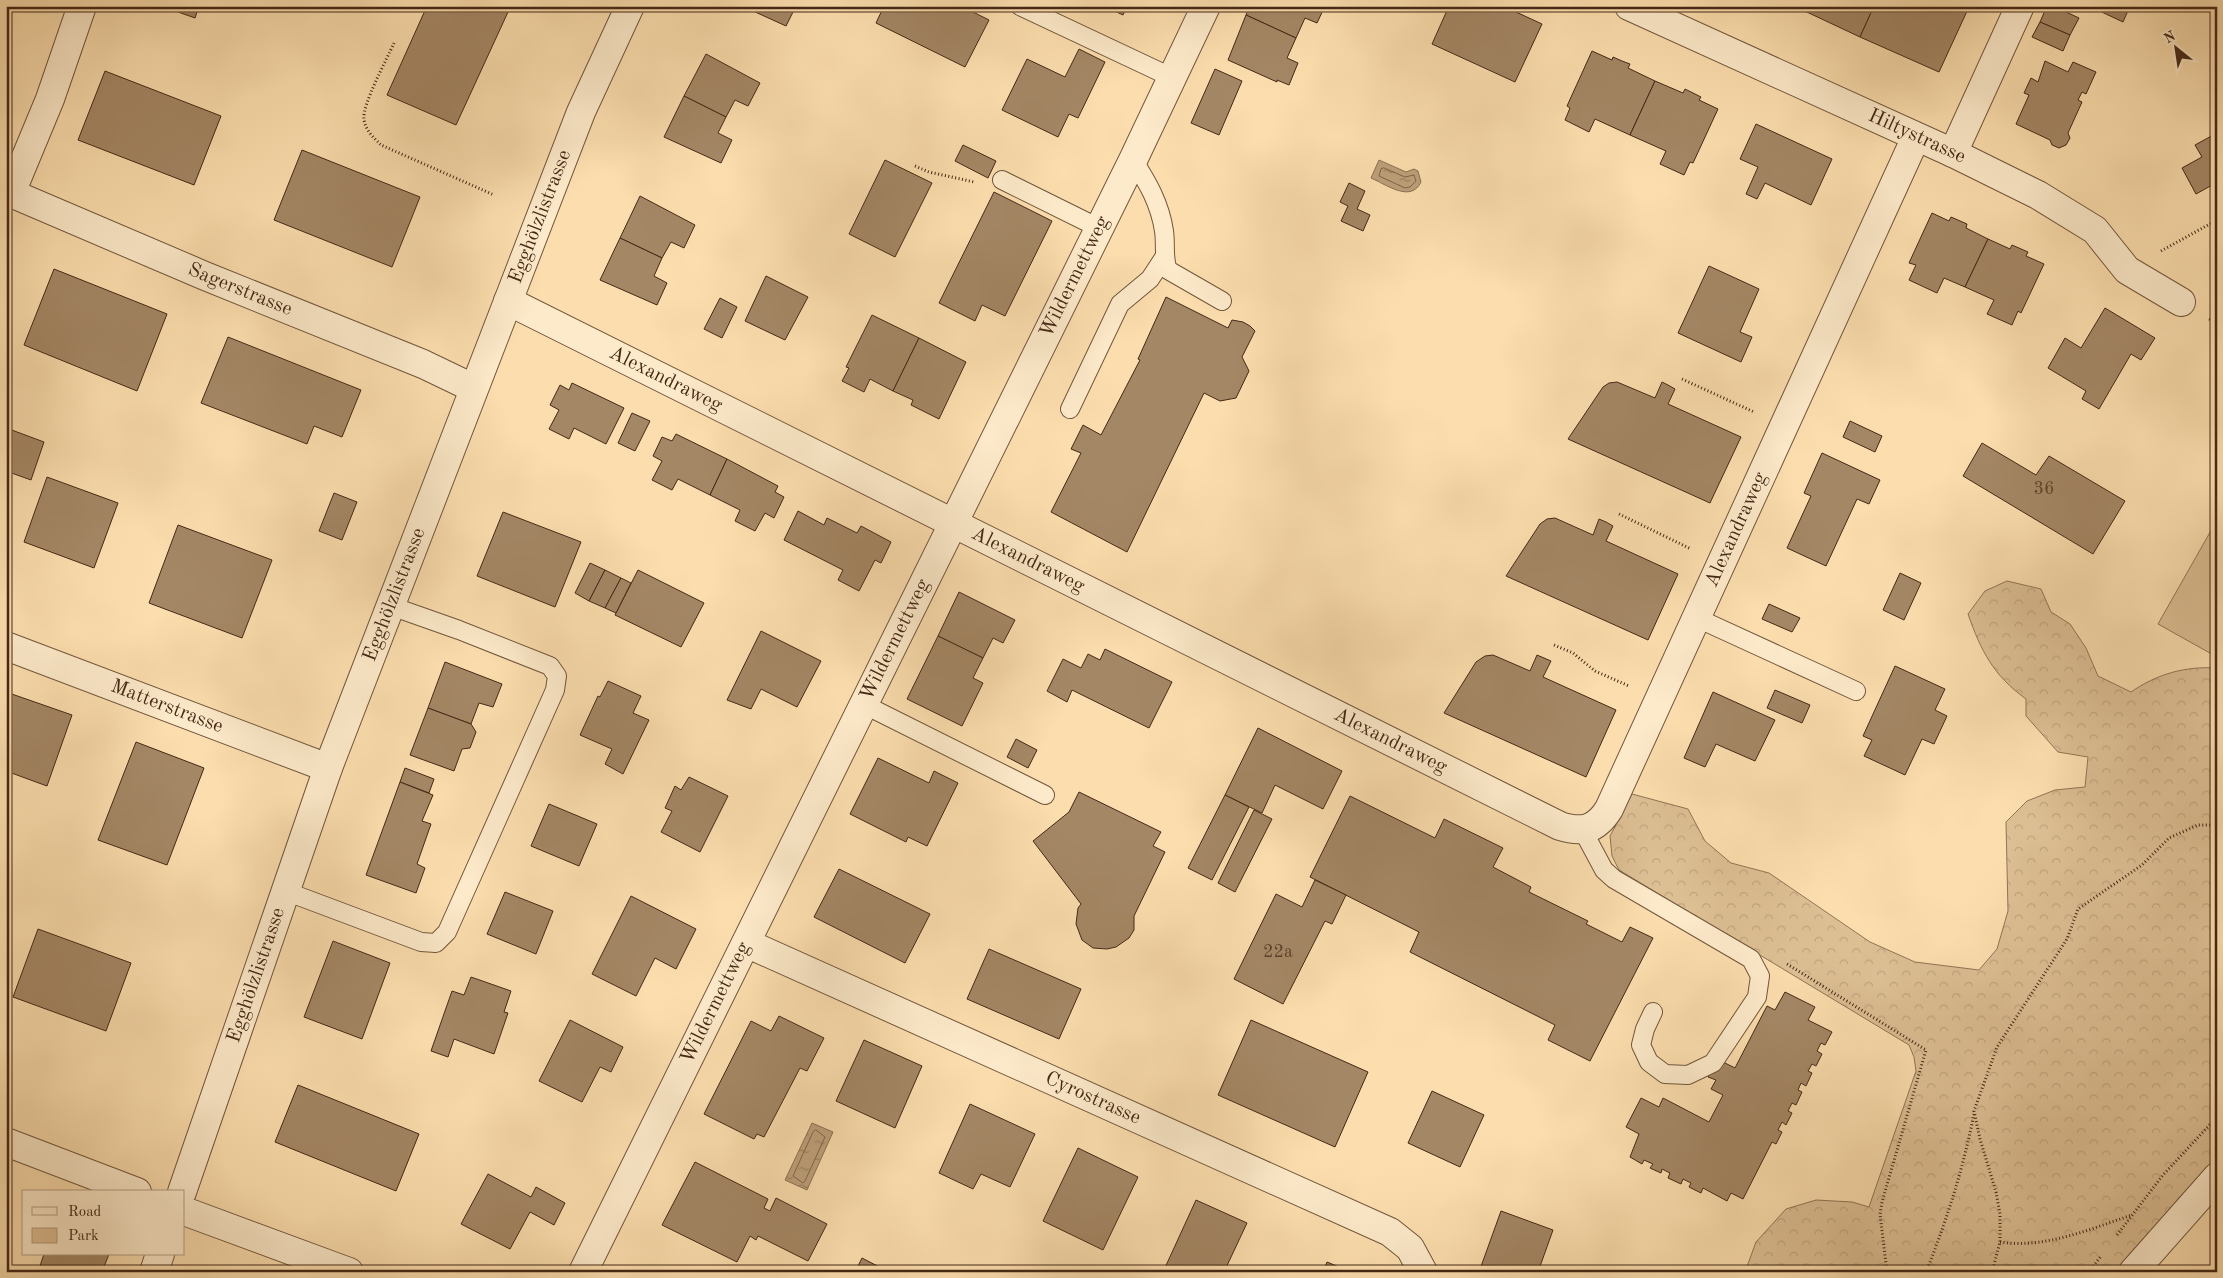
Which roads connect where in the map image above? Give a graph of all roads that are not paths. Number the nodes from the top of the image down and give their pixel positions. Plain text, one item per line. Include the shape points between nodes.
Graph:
1 (82, 6) edge
2 (630, 6) edge
3 (1020, 6) edge
4 (1206, 6) edge
5 (1629, 6) edge
6 (2020, 6) edge
7 (1173, 78) junction
8 (1916, 137) junction
9 (1953, 153) junction
10 (1133, 160) junction
11 (1002, 180) dead end
12 (9, 192) edge
13 (1099, 228) junction
14 (1165, 256) junction
15 (508, 301) junction
16 (1222, 301) dead end
17 (2181, 302) dead end
18 (473, 388) junction
19 (1070, 409) dead end
20 (953, 522) junction
21 (391, 606) junction
22 (1696, 618) junction
23 (6, 646) edge
24 (1856, 691) dead end
25 (863, 704) junction
26 (328, 768) junction
27 (1046, 795) dead end
28 (1583, 831) junction
29 (285, 891) junction
30 (746, 943) junction
31 (1653, 1012) dead end
32 (6, 1142) edge
33 (2217, 1178) edge
34 (133, 1190) edge
35 (183, 1190) edge
36 (185, 1211) edge
37 (159, 1256) edge
38 (154, 1272) edge
39 (349, 1272) edge
40 (583, 1272) edge
41 (1423, 1272) edge
42 (2132, 1272) edge

1 - 12 street via 50,99
2 - 15 street, Egghölzlistrasse via 581,112
3 - 7 lane
4 - 7 street, Wildermettweg
5 - 8 street, Hiltystrasse
6 - 9 street
7 - 10 street, Wildermettweg
8 - 9 street, Hiltystrasse
8 - 22 street, Alexandraweg
9 - 17 street, Hiltystrasse via 2038,195 2095,230 2127,270
10 - 13 street, Wildermettweg
10 - 14 lane via 1159,207
11 - 13 lane
12 - 18 street, Sagerstrasse via 423,364
13 - 20 street, Wildermettweg
14 - 16 lane via 1165,264 1172,274
14 - 19 lane via 1150,279 1120,304
15 - 18 street, Egghölzlistrasse
15 - 20 street, Alexandraweg
18 - 21 street, Egghölzlistrasse
20 - 25 street, Wildermettweg
20 - 28 street, Alexandraweg via 1560,826
21 - 26 street, Egghölzlistrasse
21 - 29 lane via 550,666 557,676 555,690 447,932 436,943 421,942
22 - 24 lane
22 - 28 street, Alexandraweg via 1609,809 1599,823
23 - 26 street, Matterstrasse
25 - 27 lane
25 - 30 street, Wildermettweg
26 - 29 street, Egghölzlistrasse
28 - 31 lane via 1604,870 1614,879 1751,959 1760,976 1757,996 1713,1063 1688,1075 1665,1074 1648,1062 1641,1045
29 - 35 street, Egghölzlistrasse
30 - 40 street, Wildermettweg
30 - 41 street, Cyrostrasse via 1390,1232 1410,1248
32 - 34 street
33 - 42 street
36 - 39 street
37 - 38 street

